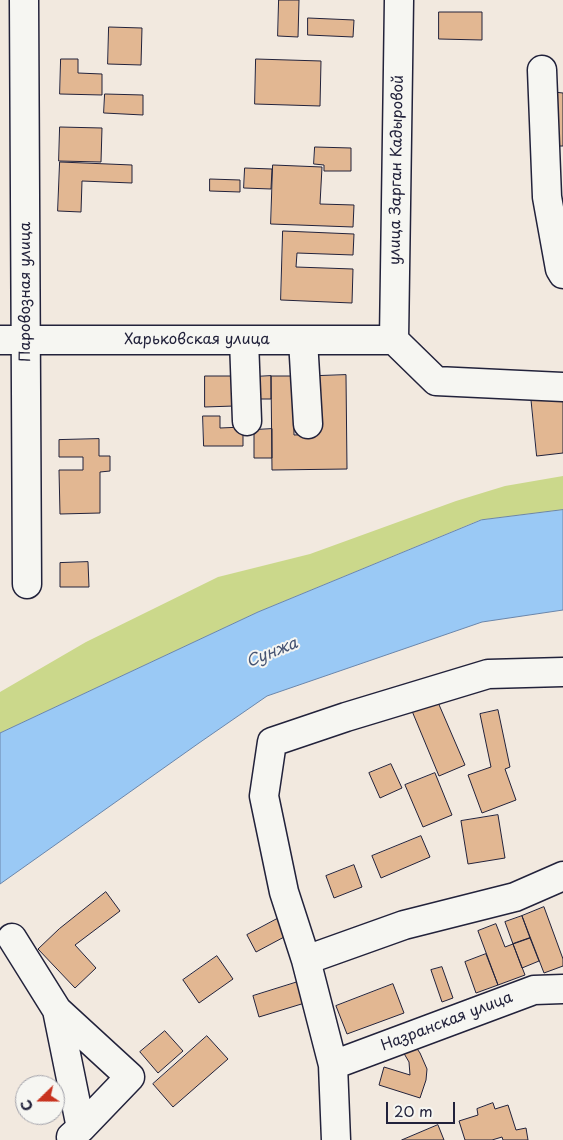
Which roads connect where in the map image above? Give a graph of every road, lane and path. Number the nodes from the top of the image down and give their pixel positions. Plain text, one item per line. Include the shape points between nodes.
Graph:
1 (24, 0) edge
2 (399, 0) edge
3 (542, 70) dead end
4 (563, 274) edge
5 (13, 340) edge
6 (244, 340) junction
7 (303, 340) junction
8 (394, 340) junction
9 (563, 387) edge
10 (246, 421) dead end
11 (308, 424) dead end
12 (27, 584) dead end
13 (563, 672) edge
14 (563, 876) edge
15 (12, 938) dead end
16 (306, 960) junction
17 (563, 989) edge
18 (57, 1010) junction
19 (333, 1065) junction
20 (74, 1134) edge
21 (336, 1140) edge

1 - 5 street, Паровозная улица
2 - 8 street, улица Зарган Кадыровой
3 - 4 street via 547,197
5 - 6 street, Харьковская улица
5 - 12 street, Паровозная улица
6 - 7 street, Харьковская улица
6 - 10 street
7 - 8 street, Харьковская улица
7 - 11 street
8 - 9 street via 436,381
13 - 16 street via 488,674 272,742 264,796 284,892
14 - 16 street via 515,897 404,925
15 - 18 street
16 - 19 street
17 - 19 street, Назранская улица via 534,990
18 - 20 street
18 - 20 street via 130,1078
19 - 21 street

